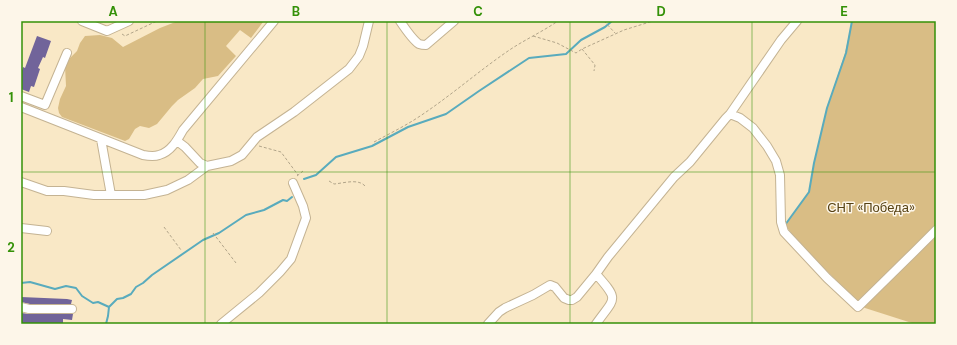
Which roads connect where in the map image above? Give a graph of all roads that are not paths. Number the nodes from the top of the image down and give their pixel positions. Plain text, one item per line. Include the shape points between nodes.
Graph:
1 (82, 21) edge
2 (129, 21) edge
3 (274, 21) edge
4 (369, 21) edge
5 (400, 21) edge
6 (454, 21) edge
7 (796, 21) edge
8 (103, 25) edge
9 (67, 53) dead end
10 (21, 96) edge
11 (21, 107) edge
12 (730, 114) junction
13 (101, 139) junction
14 (177, 141) junction
15 (207, 166) junction
16 (21, 182) edge
17 (293, 183) dead end
18 (111, 195) junction
19 (21, 228) edge
20 (47, 230) dead end
21 (936, 230) edge
22 (596, 274) junction
23 (21, 307) edge
24 (72, 308) dead end
25 (221, 324) edge
26 (488, 324) edge
27 (596, 324) edge

1 - 8 lane
2 - 8 lane via 107,31
3 - 14 lane via 183,130
4 - 15 lane via 359,56 349,69 257,137 242,155 231,161
5 - 6 lane via 421,45 426,45
7 - 12 lane
9 - 10 lane via 45,105
11 - 13 lane
12 - 21 lane via 753,128 776,161 780,175 781,222 784,232 858,307
12 - 22 lane via 674,177
13 - 14 lane via 152,156 165,152
13 - 18 lane
14 - 15 lane via 200,163
15 - 18 lane via 188,180 167,190 144,196
16 - 18 lane via 47,191
17 - 25 lane via 306,218 290,258 259,294
19 - 20 lane
22 - 26 lane via 572,300 564,298 550,285 505,308
22 - 27 lane via 609,288 613,299
23 - 24 lane

